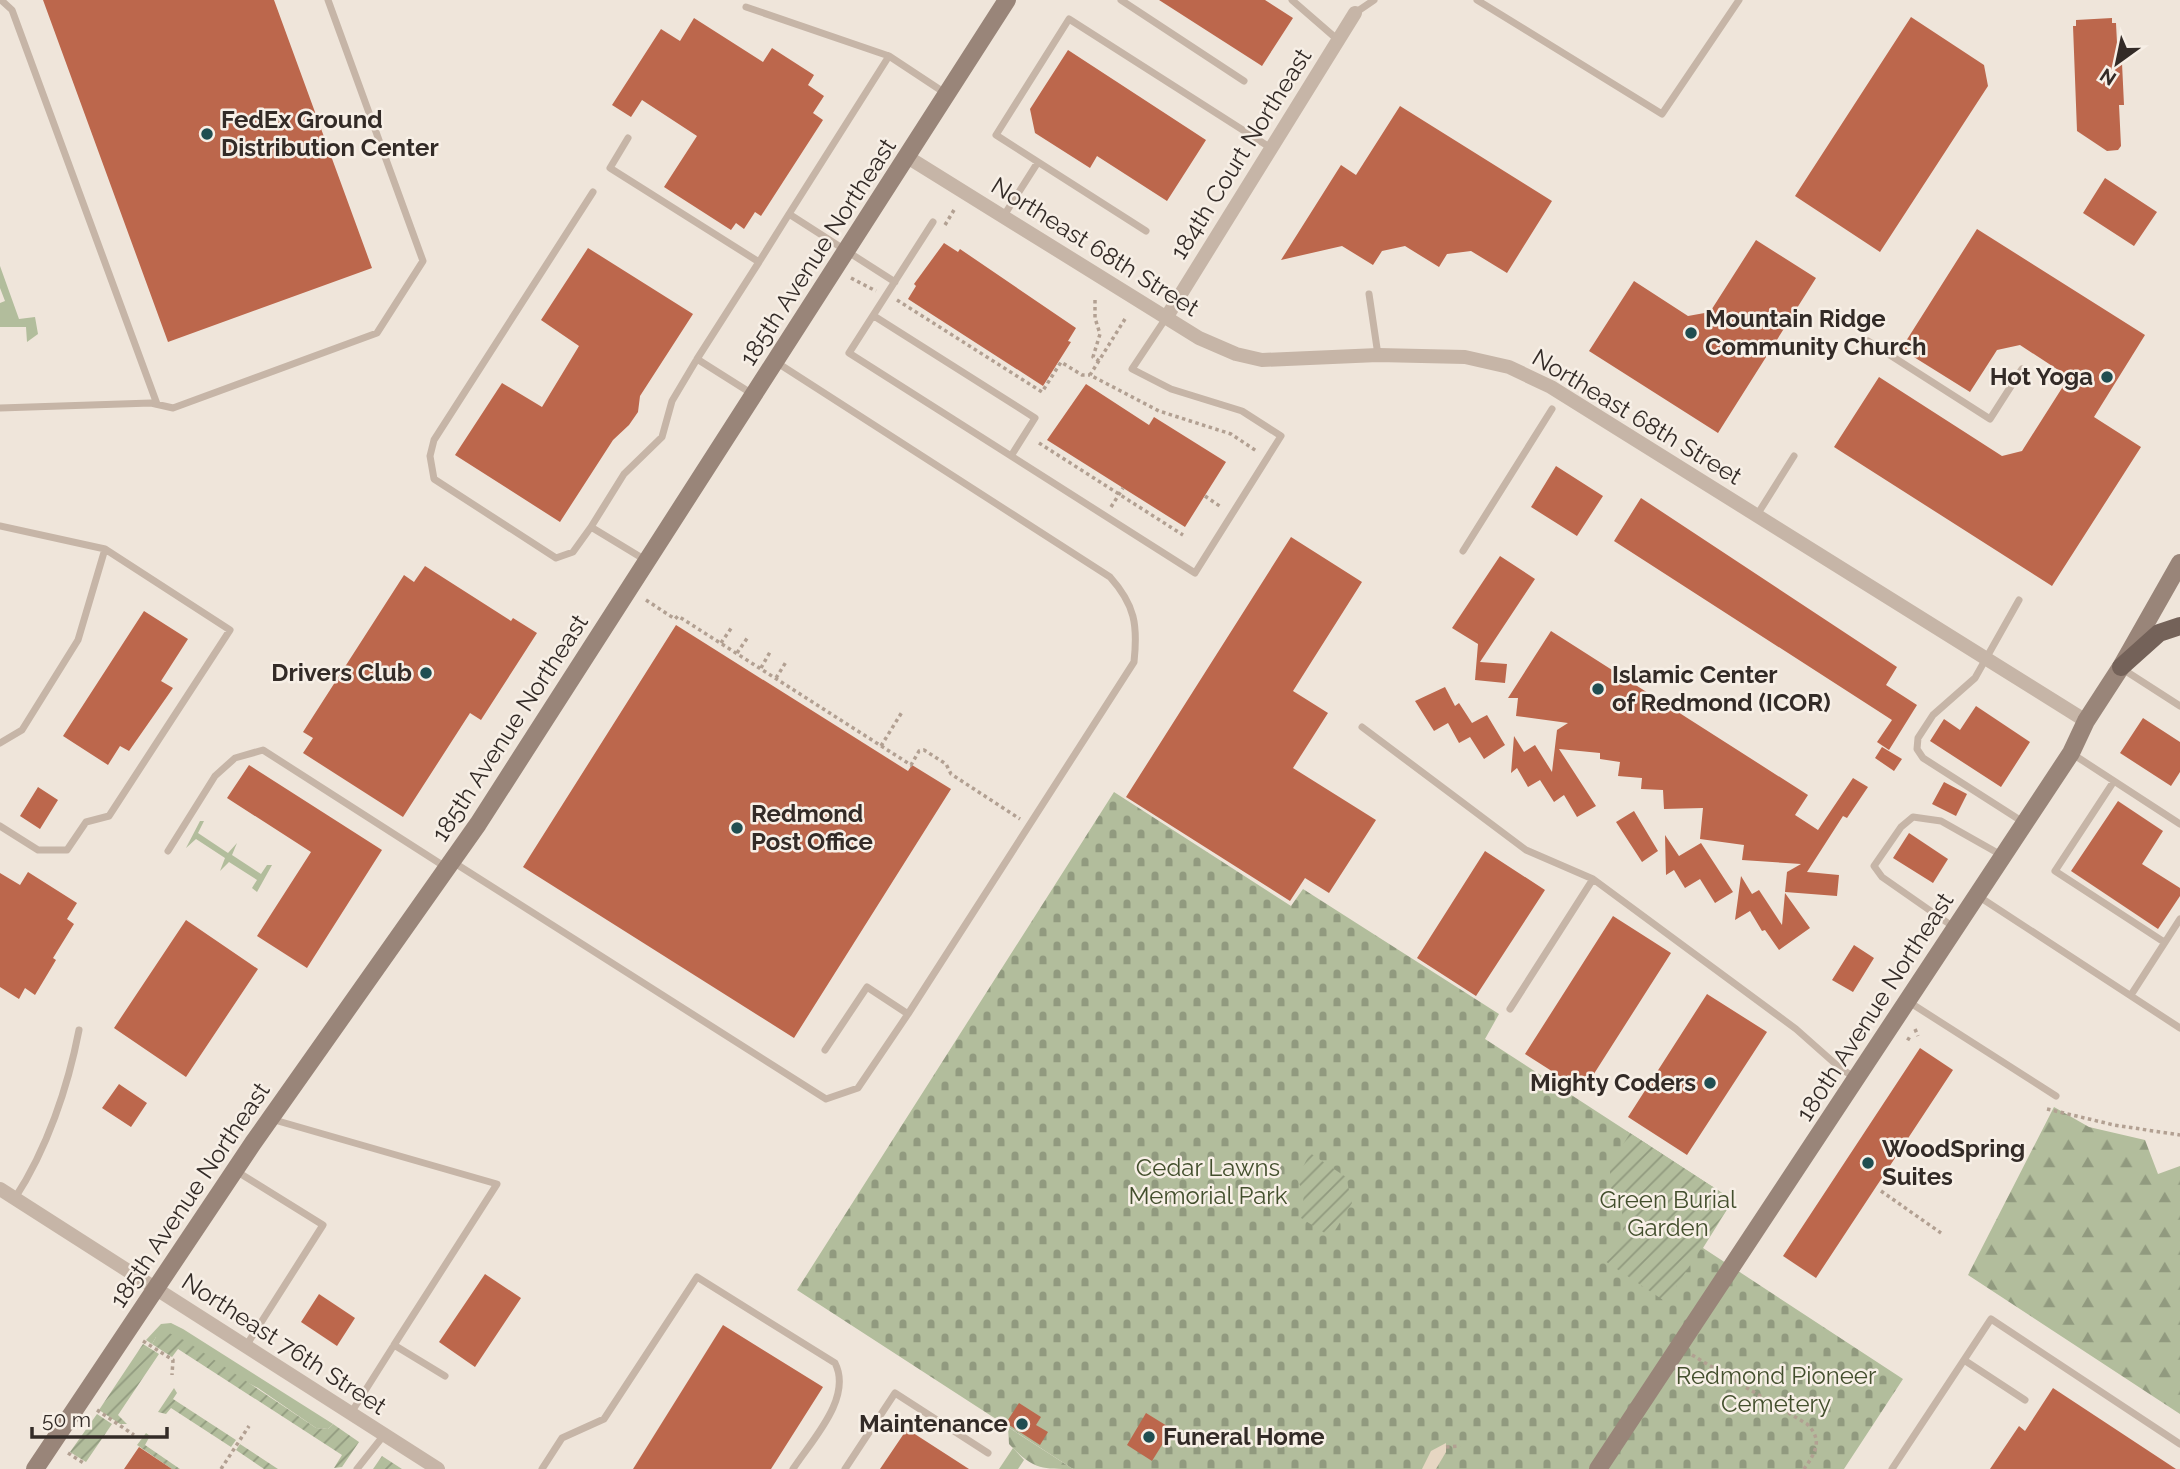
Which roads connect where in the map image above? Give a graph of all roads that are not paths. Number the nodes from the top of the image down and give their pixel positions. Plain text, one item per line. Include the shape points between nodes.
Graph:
1 (1, 0) edge
2 (328, 0) edge
3 (1007, 0) edge
4 (1121, 0) edge
5 (1292, 0) edge
6 (1374, 0) edge
7 (1477, 0) edge
8 (1740, 0) edge
9 (746, 7) dead end
10 (1355, 13) joint
11 (1338, 40) junction
12 (889, 56) junction
13 (1244, 81) dead end
14 (948, 95) junction
15 (628, 138) dead end
16 (1271, 148) junction
17 (909, 158) junction
18 (1038, 162) junction
19 (593, 192) dead end
20 (789, 214) junction
21 (1003, 218) junction
22 (933, 222) dead end
23 (1146, 231) dead end
24 (848, 252) junction
25 (759, 262) junction
26 (895, 282) junction
27 (1369, 294) dead end
28 (874, 316) junction
29 (1166, 318) junction
30 (1868, 341) dead end
31 (1378, 355) junction
32 (697, 359) junction
33 (776, 362) junction
34 (2022, 369) dead end
35 (754, 395) junction
36 (157, 404) junction
37 (0, 408) edge
38 (1552, 409) dead end
39 (1011, 456) junction
40 (1794, 457) dead end
41 (1757, 516) junction
42 (0, 526) edge
43 (591, 527) junction
44 (105, 549) junction
45 (1463, 551) dead end
46 (648, 561) junction
47 (2180, 563) edge
48 (2019, 600) dead end
49 (2180, 626) edge
50 (1984, 657) junction
51 (2121, 667) junction
52 (2180, 705) edge
53 (2085, 721) junction
54 (1362, 727) dead end
55 (0, 743) edge
56 (2071, 753) junction
57 (2114, 781) junction
58 (2025, 823) junction
59 (2180, 824) edge
60 (0, 825) edge
61 (168, 851) dead end
62 (2003, 856) junction
63 (450, 865) junction
64 (1593, 879) junction
65 (1977, 895) junction
66 (2180, 919) edge
67 (1956, 928) junction
68 (2164, 942) junction
69 (2131, 995) junction
70 (1908, 1002) junction
71 (1510, 1009) dead end
72 (908, 1014) junction
73 (2180, 1028) edge
74 (79, 1030) dead end
75 (825, 1050) dead end
76 (1857, 1080) junction
77 (2056, 1096) dead end
78 (271, 1119) junction
79 (236, 1171) junction
80 (0, 1189) edge
81 (15, 1199) junction
82 (156, 1288) junction
83 (394, 1345) junction
84 (246, 1346) junction
85 (1964, 1360) junction
86 (445, 1376) dead end
87 (2025, 1401) dead end
88 (351, 1414) junction
89 (384, 1435) junction
90 (2180, 1444) edge
91 (988, 1453) dead end
92 (35, 1469) edge
93 (357, 1469) edge
94 (438, 1469) edge
95 (542, 1469) edge
96 (793, 1469) edge
97 (845, 1469) edge
98 (1598, 1469) edge
99 (1892, 1469) edge

1 - 36 lane via 12,10
2 - 36 lane via 423,261 377,333 173,408
3 - 14 street, 185th Avenue Northeast
4 - 13 lane
5 - 11 lane
6 - 10 lane
7 - 8 lane via 1662,114
9 - 12 lane
10 - 11 street, 184th Court Northeast
11 - 16 street, 184th Court Northeast
12 - 14 lane
12 - 20 lane
14 - 17 street, 185th Avenue Northeast
15 - 25 lane via 610,167
16 - 18 lane via 1069,19 996,135
16 - 29 street, 184th Court Northeast
17 - 21 street, Northeast 68th Street
17 - 24 street, 185th Avenue Northeast
18 - 21 lane
18 - 23 lane
19 - 43 lane via 434,440 430,456 434,480 555,558 573,552
20 - 24 lane
20 - 25 lane
21 - 29 street, Northeast 68th Street
22 - 26 lane
24 - 26 lane
24 - 33 street, 185th Avenue Northeast
25 - 32 lane
26 - 28 lane
27 - 31 lane
28 - 39 lane via 1035,418
28 - 39 lane via 849,353
29 - 31 street, Northeast 68th Street via 1199,338 1262,360
29 - 39 lane via 1132,369 1171,389 1242,411 1281,436 1195,573
30 - 34 lane via 1990,419
31 - 41 street, Northeast 68th Street via 1465,357 1509,367 1551,387
32 - 35 lane
32 - 43 lane via 672,401 662,437 624,474
33 - 35 street, 185th Avenue Northeast
33 - 72 lane via 1110,577 1126,596 1135,619 1134,662
35 - 46 street, 185th Avenue Northeast
36 - 37 lane
38 - 45 lane
40 - 41 lane
41 - 50 street, Northeast 68th Street
42 - 44 lane
43 - 46 lane
44 - 55 lane via 78,640 22,730
44 - 60 lane via 230,629 108,816 86,822 67,850 38,850
46 - 63 street, 185th Avenue Northeast
47 - 51 street, 180th Avenue Northeast
48 - 50 lane
49 - 51 main road via 2159,633
50 - 53 street, Northeast 68th Street
50 - 58 lane via 1975,678 1933,715 1917,738 1917,749 1923,758
51 - 52 lane
51 - 53 street, 180th Avenue Northeast
53 - 56 street, 180th Avenue Northeast
54 - 64 lane via 1526,850
56 - 57 lane
56 - 58 street, 180th Avenue Northeast
57 - 59 lane
57 - 68 lane via 2055,871
58 - 62 street, 180th Avenue Northeast
61 - 63 lane via 215,776 235,758 263,750
62 - 65 street, 180th Avenue Northeast
62 - 67 lane via 1941,821 1913,817 1874,866 1882,877
63 - 72 lane via 826,1099 858,1088
63 - 78 street, 185th Avenue Northeast
64 - 71 lane
64 - 76 lane via 1796,1029
65 - 67 street, 180th Avenue Northeast
65 - 69 lane
66 - 68 lane
67 - 70 street, 180th Avenue Northeast
68 - 69 lane
69 - 73 lane
70 - 76 street, 180th Avenue Northeast
70 - 77 lane
72 - 75 lane via 867,987
74 - 81 lane via 71,1071 33,1168
76 - 98 street, 180th Avenue Northeast
78 - 79 street, 185th Avenue Northeast
78 - 83 lane via 497,1184
79 - 82 street, 185th Avenue Northeast
79 - 84 lane via 323,1225
80 - 81 street, Northeast 76th Street
81 - 82 street, Northeast 76th Street
82 - 84 street, Northeast 76th Street
82 - 92 street, 185th Avenue Northeast
83 - 86 lane
83 - 88 lane
84 - 88 street, Northeast 76th Street
85 - 87 lane
85 - 90 lane via 1991,1319
85 - 99 lane
88 - 89 street, Northeast 76th Street
89 - 93 lane
89 - 94 street, Northeast 76th Street
91 - 97 lane via 895,1393
95 - 96 lane via 562,1438 604,1419 697,1277 835,1363 840,1373 839,1391

